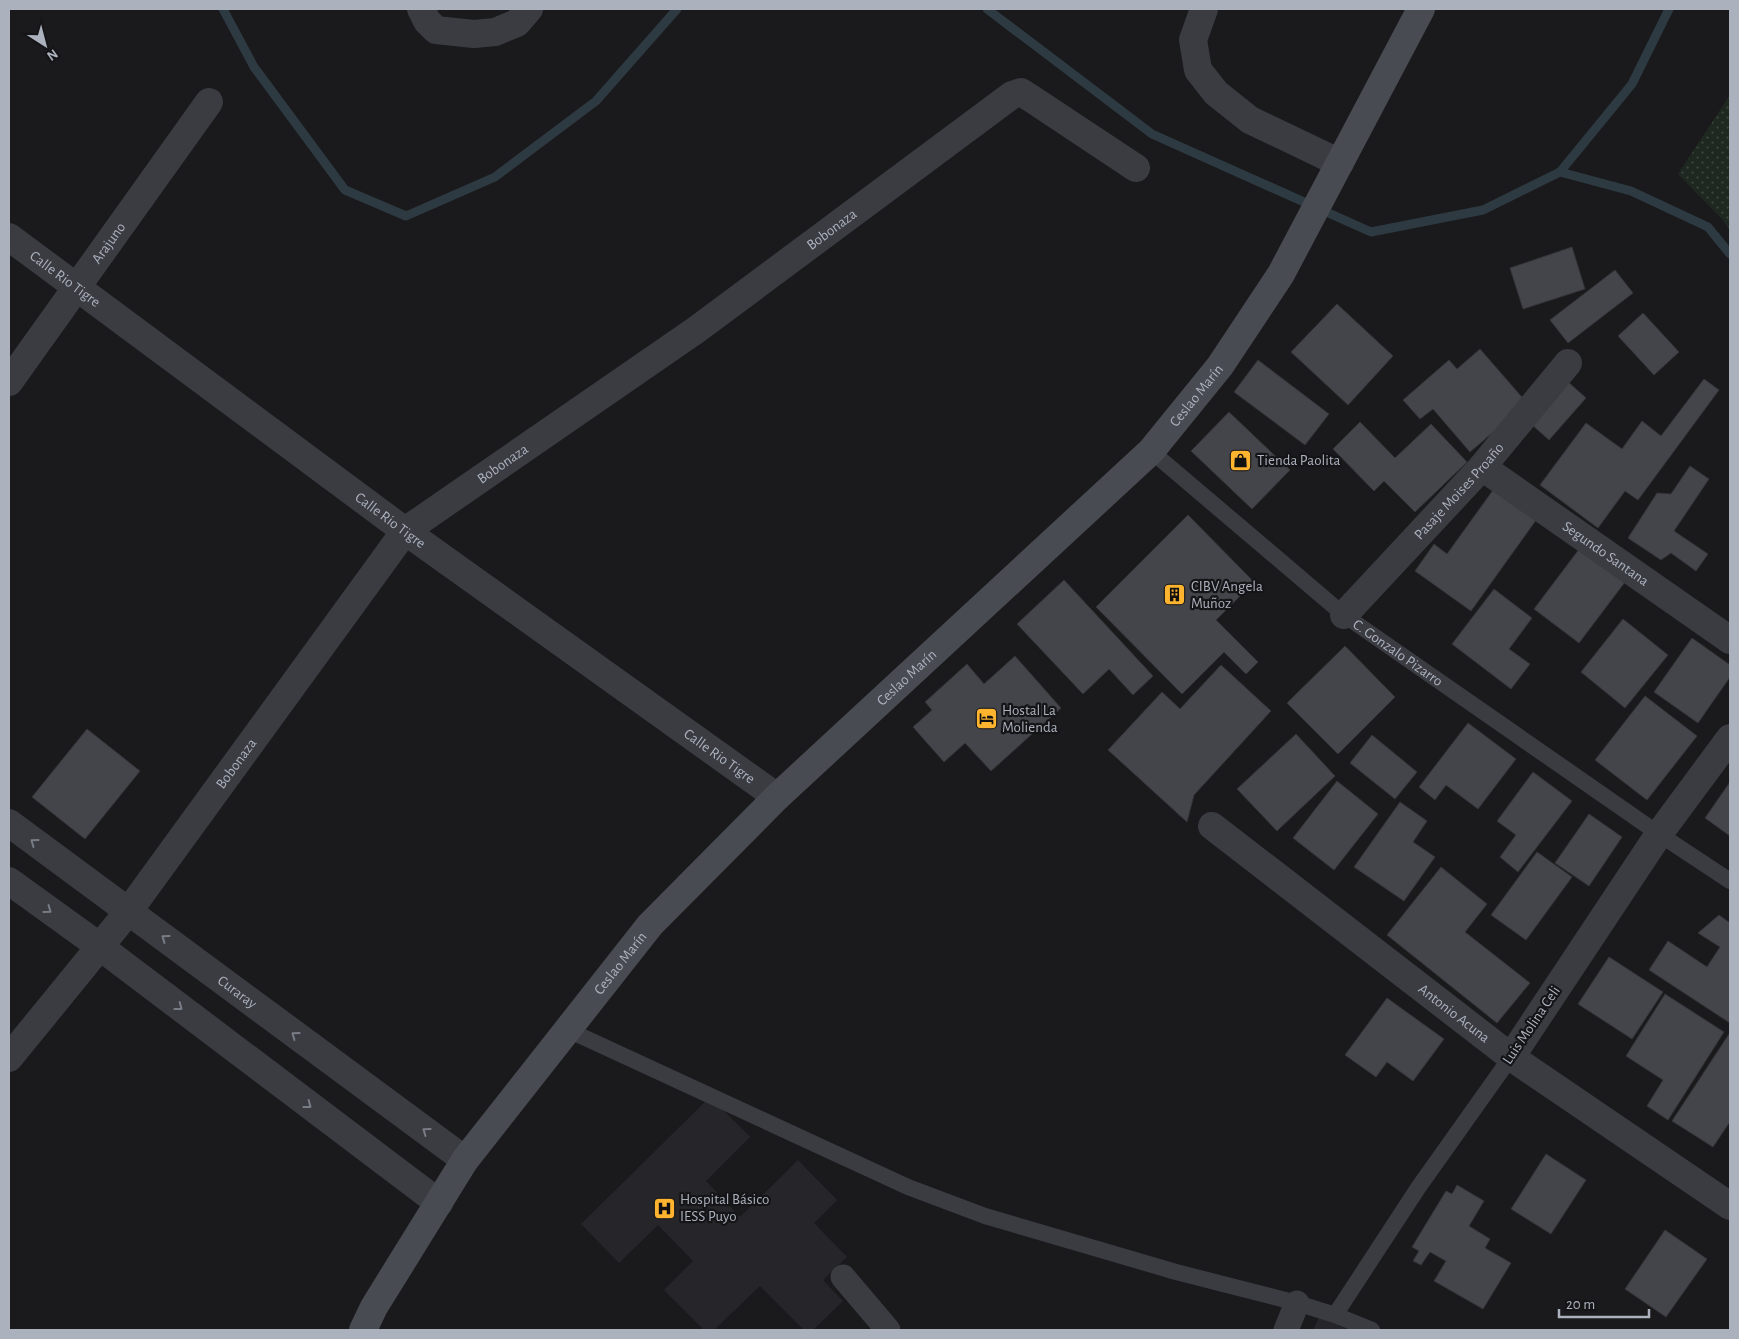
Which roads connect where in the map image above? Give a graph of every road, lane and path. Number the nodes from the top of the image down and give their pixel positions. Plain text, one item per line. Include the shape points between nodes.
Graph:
1 (421, 9) edge
2 (529, 9) edge
3 (1204, 9) edge
4 (1421, 9) edge
5 (209, 102) dead end
6 (1136, 168) dead end
7 (1334, 174) junction
8 (9, 237) edge
9 (76, 287) junction
10 (1568, 363) dead end
11 (9, 382) edge
12 (1151, 451) junction
13 (1482, 467) junction
14 (405, 531) junction
15 (1344, 615) junction
16 (1730, 640) edge
17 (1730, 738) edge
18 (777, 797) junction
19 (9, 823) edge
20 (1212, 826) dead end
21 (1660, 834) junction
22 (9, 881) edge
23 (1730, 881) edge
24 (128, 912) junction
25 (98, 946) junction
26 (568, 1030) junction
27 (1510, 1057) junction
28 (9, 1058) edge
29 (465, 1160) junction
30 (439, 1203) junction
31 (1730, 1206) edge
32 (843, 1277) dead end
33 (1297, 1303) junction
34 (1335, 1314) junction
35 (363, 1330) edge
36 (888, 1330) edge
37 (1286, 1330) edge
38 (1372, 1330) edge

1 - 2 street via 436,30 474,34 495,32 517,23
3 - 7 street via 1194,40 1198,70 1216,93 1250,120
4 - 7 main road, Ceslao Marín
5 - 9 street, Arajuno
6 - 14 street, Bobonaza via 1032,98 1021,92 1012,95 696,330
7 - 12 main road, Ceslao Marín via 1280,274 1220,366
8 - 9 street, Calle Rio Tigre
9 - 11 street, Arajuno
9 - 14 street, Calle Rio Tigre
10 - 13 street, Pasaje Moises Proaño
12 - 15 lane, C. Gonzalo Pizarro
12 - 18 main road, Ceslao Marín
13 - 15 street, Pasaje Moises Proaño
13 - 16 street, Segundo Santana
14 - 18 street, Calle Rio Tigre
14 - 24 street, Bobonaza
15 - 21 lane, C. Gonzalo Pizarro
17 - 21 street, Luis Molina Celi
18 - 26 main road, Ceslao Marín via 650,925
24 -> 19 street, Curaray
20 - 27 street, Antonio Acuna
21 - 23 lane, C. Gonzalo Pizarro
21 - 27 street, Luis Molina Celi
22 -> 25 street
24 - 25 street, Bobonaza
29 -> 24 street, Curaray
25 - 28 street, Bobonaza
25 -> 30 street
26 - 29 main road, Ceslao Marín
26 - 33 lane via 908,1187 985,1216 1176,1272
27 - 31 street, Antonio Acuna
27 - 34 lane, Luis Molina Celi
29 - 30 main road, Ceslao Marín
30 - 35 main road, Ceslao Marín
32 - 36 street
33 - 34 lane
33 - 37 street
34 - 38 lane

